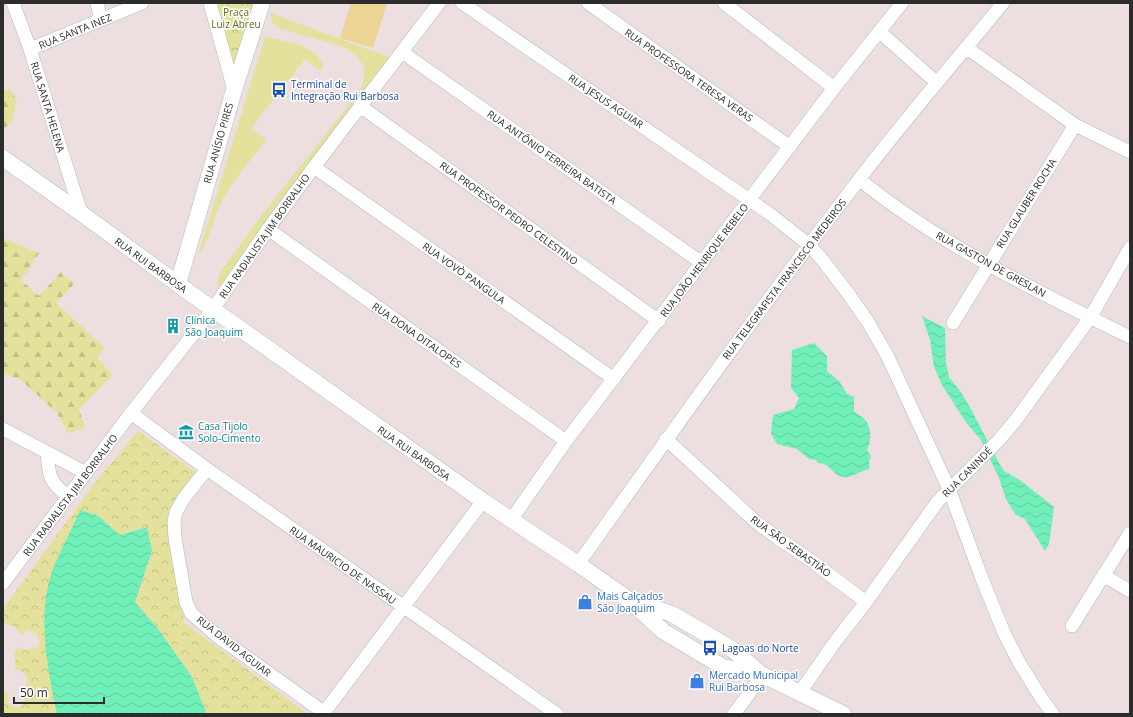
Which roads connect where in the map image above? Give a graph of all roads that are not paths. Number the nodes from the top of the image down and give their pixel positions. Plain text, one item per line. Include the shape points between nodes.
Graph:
1 (13, 3) edge
2 (97, 3) edge
3 (142, 3) edge
4 (210, 3) edge
5 (262, 3) edge
6 (439, 3) edge
7 (462, 3) edge
8 (588, 3) edge
9 (724, 3) edge
10 (902, 3) edge
11 (1003, 3) edge
12 (101, 20) junction
13 (880, 32) junction
14 (967, 48) junction
15 (30, 49) junction
16 (402, 52) junction
17 (937, 83) junction
18 (834, 88) junction
19 (234, 90) junction
20 (360, 106) junction
21 (1075, 125) junction
22 (790, 147) junction
23 (1130, 152) edge
24 (3, 158) edge
25 (314, 167) junction
26 (859, 179) junction
27 (749, 200) junction
28 (81, 213) junction
29 (268, 229) junction
30 (809, 245) junction
31 (1130, 248) edge
32 (702, 263) junction
33 (988, 265) junction
34 (178, 284) junction
35 (212, 309) junction
36 (1090, 318) junction
37 (659, 321) junction
38 (953, 324) dead end
39 (1130, 337) edge
40 (614, 379) junction
41 (131, 413) junction
42 (3, 429) edge
43 (666, 439) junction
44 (566, 441) junction
45 (47, 453) junction
46 (207, 469) junction
47 (86, 473) junction
48 (949, 489) junction
49 (68, 496) junction
50 (482, 501) junction
51 (511, 520) junction
52 (1130, 533) edge
53 (578, 564) junction
54 (1104, 575) junction
55 (3, 583) edge
56 (1130, 591) edge
57 (866, 602) junction
58 (403, 607) junction
59 (1072, 626) dead end
60 (763, 675) junction
61 (800, 692) junction
62 (324, 714) edge
63 (557, 714) edge
64 (734, 714) edge
65 (843, 714) edge
66 (1053, 714) edge

1 - 15 street, RUA SANTA HELENA
2 - 12 street
3 - 12 street, RUA SANTA INEZ
4 - 19 street
5 - 19 street, RUA ANÍSIO PIRES
6 - 16 street, RUA RADIALISTA JIM BORRALHO
7 - 27 street, RUA JESUS AGUIAR
8 - 22 street, RUA PROFESSORA TERESA VERAS
9 - 18 street
10 - 13 street, RUA JOÃO HENRIQUE REBELO
11 - 14 street, RUA TELEGRAFISTA FRANCISCO MEDEIROS
12 - 15 street, RUA SANTA INEZ
13 - 17 street
13 - 18 street, RUA JOÃO HENRIQUE REBELO
14 - 17 street, RUA TELEGRAFISTA FRANCISCO MEDEIROS
14 - 21 street
15 - 28 street, RUA SANTA HELENA
16 - 20 street, RUA RADIALISTA JIM BORRALHO
16 - 32 street, RUA ANTÔNIO FERREIRA BATISTA
17 - 26 street, RUA TELEGRAFISTA FRANCISCO MEDEIROS
18 - 22 street, RUA JOÃO HENRIQUE REBELO
19 - 34 street, RUA ANÍSIO PIRES
20 - 25 street, RUA RADIALISTA JIM BORRALHO
20 - 37 street, RUA PROFESSOR PEDRO CELESTINO
21 - 23 street
21 - 33 street, RUA GLAUBER ROCHA
22 - 27 street, RUA JOÃO HENRIQUE REBELO
24 - 28 street, RUA RUI BARBOSA
25 - 29 street, RUA RADIALISTA JIM BORRALHO
25 - 40 street, RUA VOVÒ PANGULA
26 - 30 street, RUA TELEGRAFISTA FRANCISCO MEDEIROS
26 - 33 street, RUA GASTON DE GRESLAN via 935,234
27 - 30 street, RUA JESUS AGUIAR
27 - 32 street, RUA JOÃO HENRIQUE REBELO
28 - 34 street, RUA RUI BARBOSA
29 - 35 street, RUA RADIALISTA JIM BORRALHO
29 - 44 street, RUA DONA DITALOPES
30 - 43 street, RUA TELEGRAFISTA FRANCISCO MEDEIROS
30 - 48 street, RUA JESUS AGUIAR via 850,296 887,354
31 - 36 street, RUA CANINDÉ
32 - 37 street, RUA JOÃO HENRIQUE REBELO
33 - 36 street, RUA GASTON DE GRESLAN
33 - 38 street, RUA GLAUBER ROCHA
34 - 35 street, RUA RUI BARBOSA
35 - 41 street, RUA RADIALISTA JIM BORRALHO
35 - 50 street, RUA RUI BARBOSA
36 - 39 street, RUA GASTON DE GRESLAN
36 - 48 street, RUA CANINDÉ via 1015,421 986,454
37 - 40 street, RUA JOÃO HENRIQUE REBELO
40 - 44 street, RUA JOÃO HENRIQUE REBELO
41 - 46 street, RUA MAURICIO DE NASSAU
41 - 47 street, RUA RADIALISTA JIM BORRALHO
42 - 45 street
43 - 53 street, RUA TELEGRAFISTA FRANCISCO MEDEIROS
43 - 57 street, RUA SÃO SEBASTIÃO via 756,522
44 - 51 street, RUA JOÃO HENRIQUE REBELO
45 - 47 street
45 - 49 street via 51,480
46 - 58 street, RUA MAURICIO DE NASSAU
46 - 62 street, RUA DAVID AGUIAR via 184,498 174,522 186,602 192,613 217,636
47 - 49 street, RUA RADIALISTA JIM BORRALHO
48 - 57 street, RUA CANINDÉ
48 - 66 street, RUA JESUS AGUIAR via 1004,633 1020,664
49 - 55 street, RUA RADIALISTA JIM BORRALHO
50 - 51 street, RUA RUI BARBOSA
50 - 58 street
51 - 53 street, RUA RUI BARBOSA
52 - 54 street
53 - 60 street, RUA RUI BARBOSA via 628,599 663,631 723,667
54 - 56 street
54 - 59 street
57 - 61 street, RUA CANINDÉ
58 - 62 street
58 - 63 street, RUA MAURICIO DE NASSAU
60 - 61 street, RUA RUI BARBOSA
60 - 64 street
61 - 65 street, RUA RUI BARBOSA

